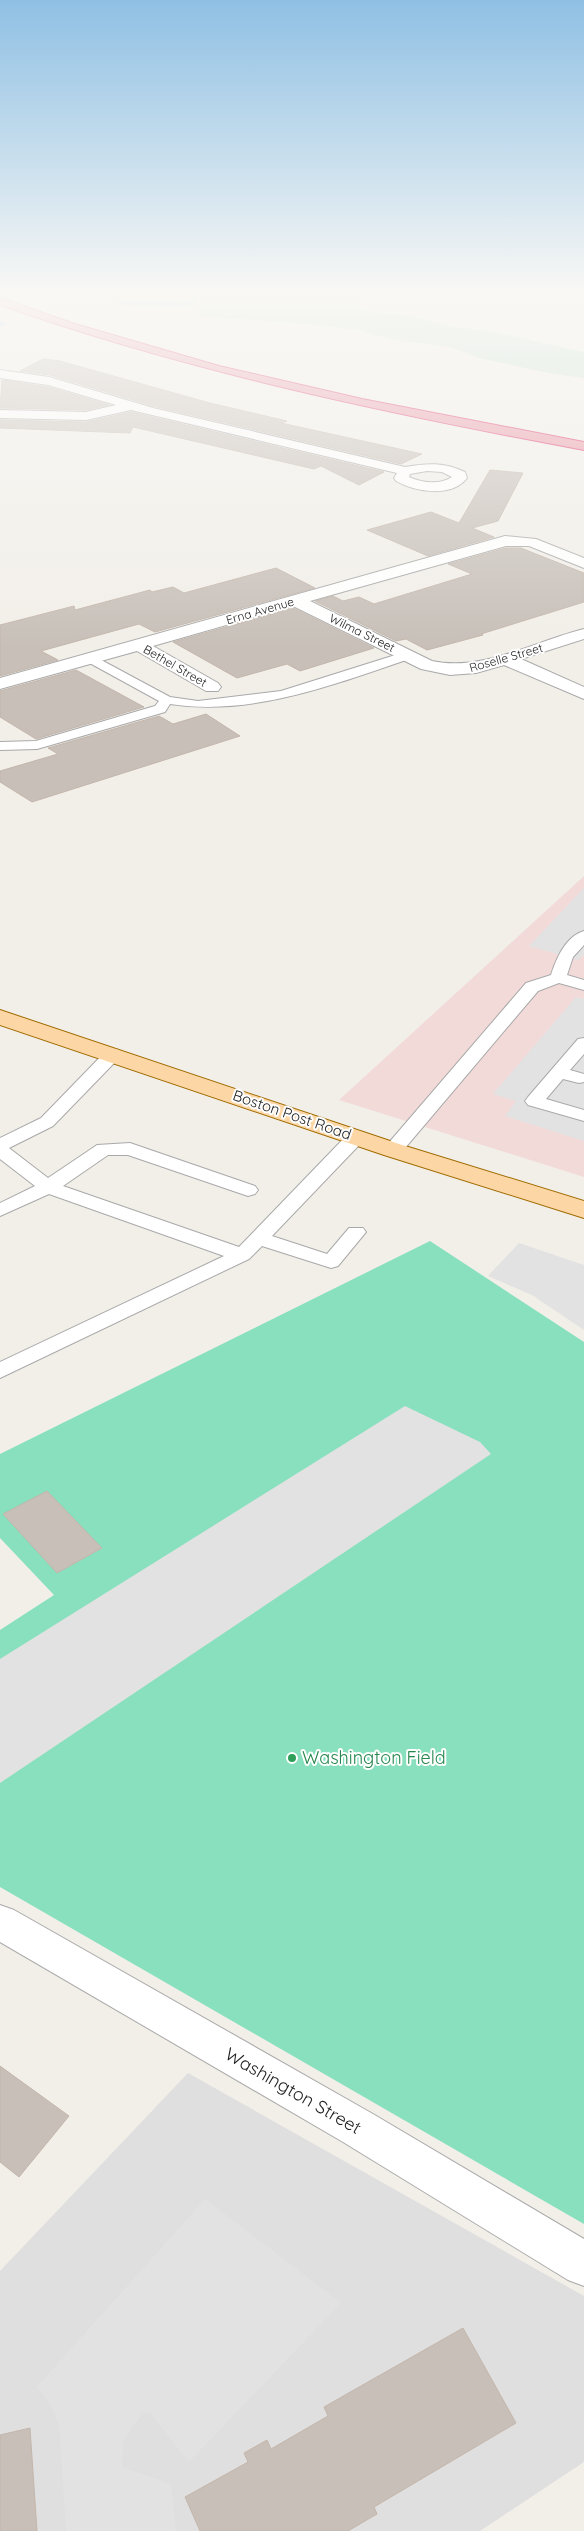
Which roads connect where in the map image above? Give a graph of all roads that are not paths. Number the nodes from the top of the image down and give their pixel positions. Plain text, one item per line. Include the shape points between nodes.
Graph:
1 (104, 412) edge
2 (156, 412) edge
3 (411, 412) edge
4 (0, 414) edge
5 (584, 446) edge
6 (405, 471) dead end
7 (584, 563) edge
8 (296, 600) junction
9 (584, 634) edge
10 (139, 645) junction
11 (408, 655) junction
12 (90, 658) junction
13 (506, 659) junction
14 (427, 665) joint
15 (0, 684) edge
16 (212, 687) dead end
17 (584, 694) edge
18 (166, 700) junction
19 (0, 746) edge
20 (584, 936) edge
21 (558, 978) junction
22 (584, 985) edge
23 (0, 1017) edge
24 (584, 1043) edge
25 (113, 1054) junction
26 (578, 1059) edge
27 (559, 1072) junction
28 (580, 1078) dead end
29 (584, 1116) edge
30 (356, 1137) junction
31 (0, 1145) edge
32 (0, 1150) edge
33 (393, 1150) junction
34 (48, 1187) junction
35 (248, 1190) dead end
36 (0, 1210) edge
37 (584, 1210) edge
38 (356, 1232) dead end
39 (258, 1238) junction
40 (242, 1255) junction
41 (0, 1371) edge
42 (0, 1922) edge
43 (584, 2264) edge

1 - 4 street via 86,416
2 - 6 street
3 - 5 highway
7 - 8 street, Erna Avenue via 521,540 499,543
8 - 10 street, Erna Avenue
8 - 11 street, Wilma Street
9 - 13 street, Roselle Street
10 - 12 street, Erna Avenue
10 - 16 street, Bethel Street
11 - 14 street, Wilma Street
11 - 18 lane via 282,695 189,705
12 - 15 street, Erna Avenue
12 - 18 lane
13 - 14 street, Roselle Street via 463,670
13 - 17 street
18 - 19 lane via 160,710 37,746
20 - 21 lane via 565,956
21 - 22 lane
21 - 33 lane via 532,988
23 - 25 main road, Boston Post Road
24 - 26 lane
25 - 30 main road, Boston Post Road
25 - 31 lane via 47,1122
26 - 27 lane
27 - 28 lane
27 - 29 lane via 534,1101
30 - 33 main road, Boston Post Road
30 - 39 lane
32 - 34 lane
33 - 37 main road, Boston Post Road
34 - 35 lane via 104,1149 130,1149
34 - 36 lane
34 - 40 lane
38 - 39 lane via 331,1262
39 - 40 lane
40 - 41 lane
42 - 43 street, Washington Street via 358,2128

